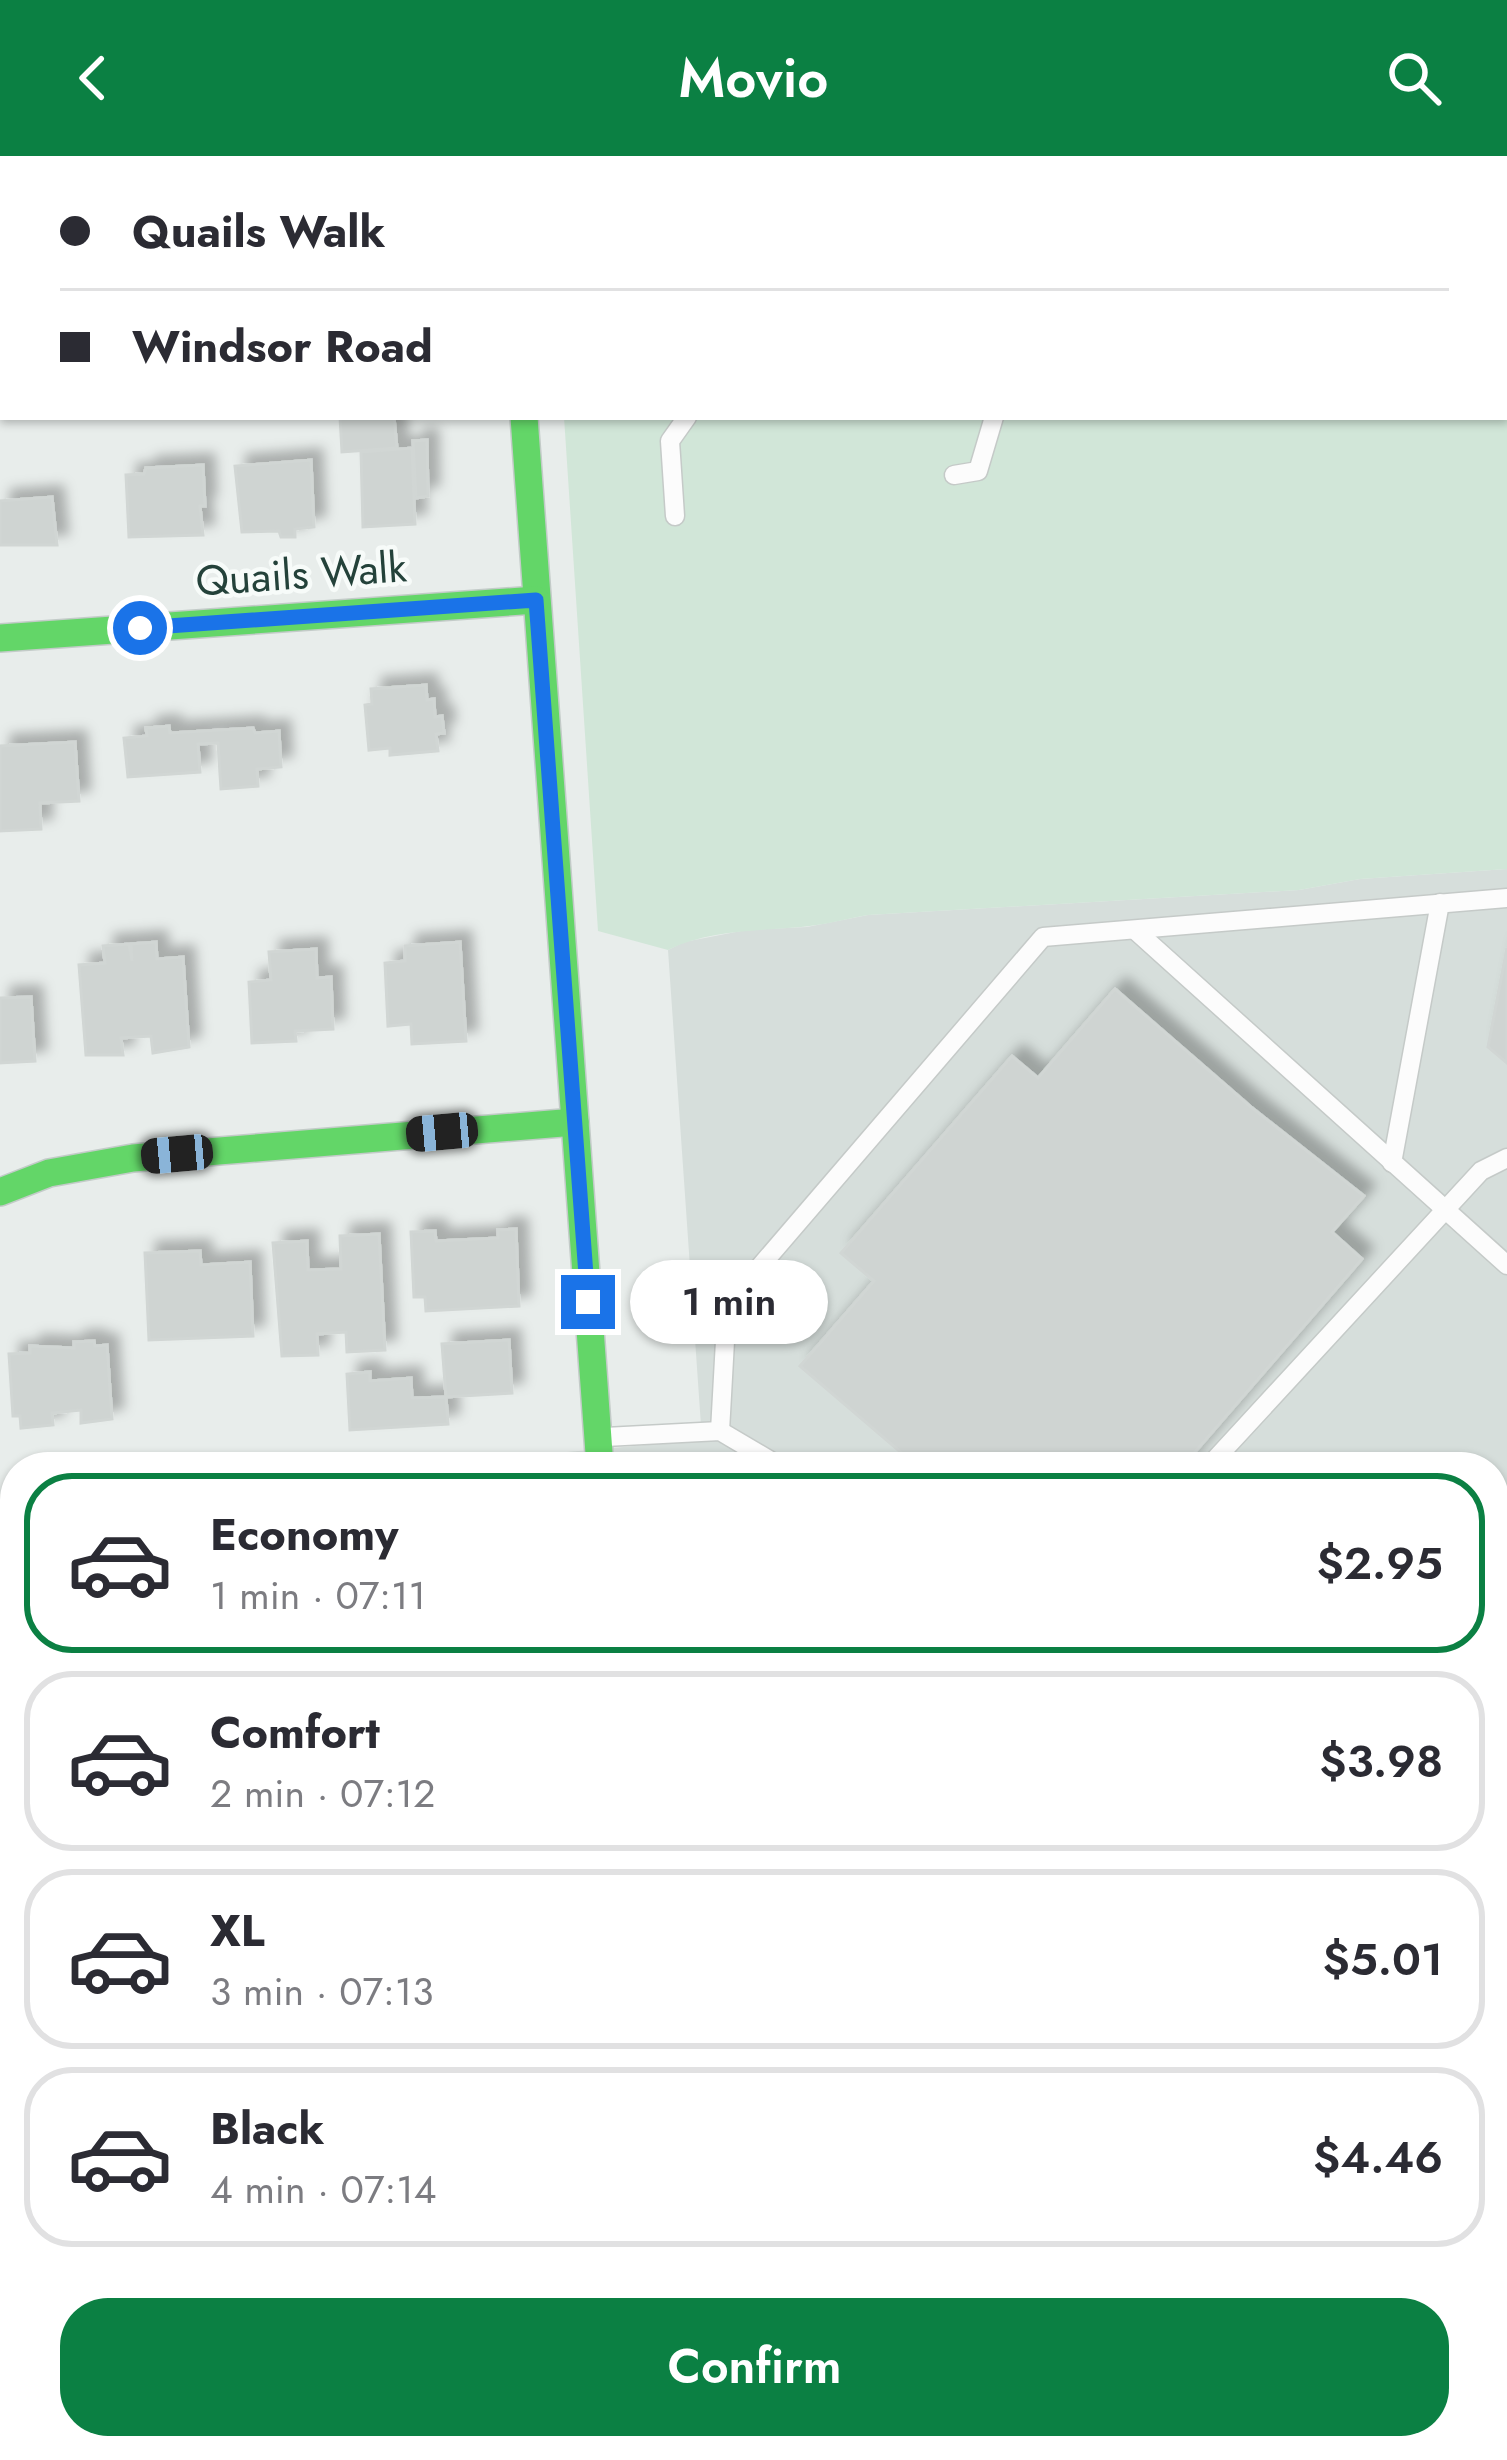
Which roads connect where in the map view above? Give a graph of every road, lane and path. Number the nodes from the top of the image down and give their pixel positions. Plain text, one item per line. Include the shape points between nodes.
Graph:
1 (524, 420) edge
2 (686, 420) edge
3 (993, 420) edge
4 (954, 475) dead end
5 (675, 515) dead end
6 (536, 600) junction
7 (0, 638) edge
8 (1507, 898) edge
9 (1440, 903) junction
10 (1135, 930) junction
11 (575, 1122) junction
12 (1507, 1158) edge
13 (1392, 1163) junction
14 (0, 1192) edge
15 (1445, 1211) junction
16 (1507, 1264) edge
17 (720, 1431) junction
18 (598, 1437) junction
19 (599, 1452) edge
20 (756, 1452) edge
21 (1222, 1452) edge
22 (977, 2460) edge
23 (991, 2460) edge

1 - 6 street
2 - 5 lane via 670,441
3 - 4 lane via 978,471
6 - 7 street, Quails Walk
6 - 11 street
8 - 9 lane
9 - 10 lane
9 - 13 lane
10 - 13 lane
10 - 17 lane via 1043,938 727,1305
11 - 14 street via 133,1158 50,1173
11 - 18 street
12 - 15 lane via 1481,1171
13 - 15 lane
15 - 16 lane
15 - 21 lane
17 - 18 lane
17 - 20 lane
18 - 19 street
22 - 23 lane

